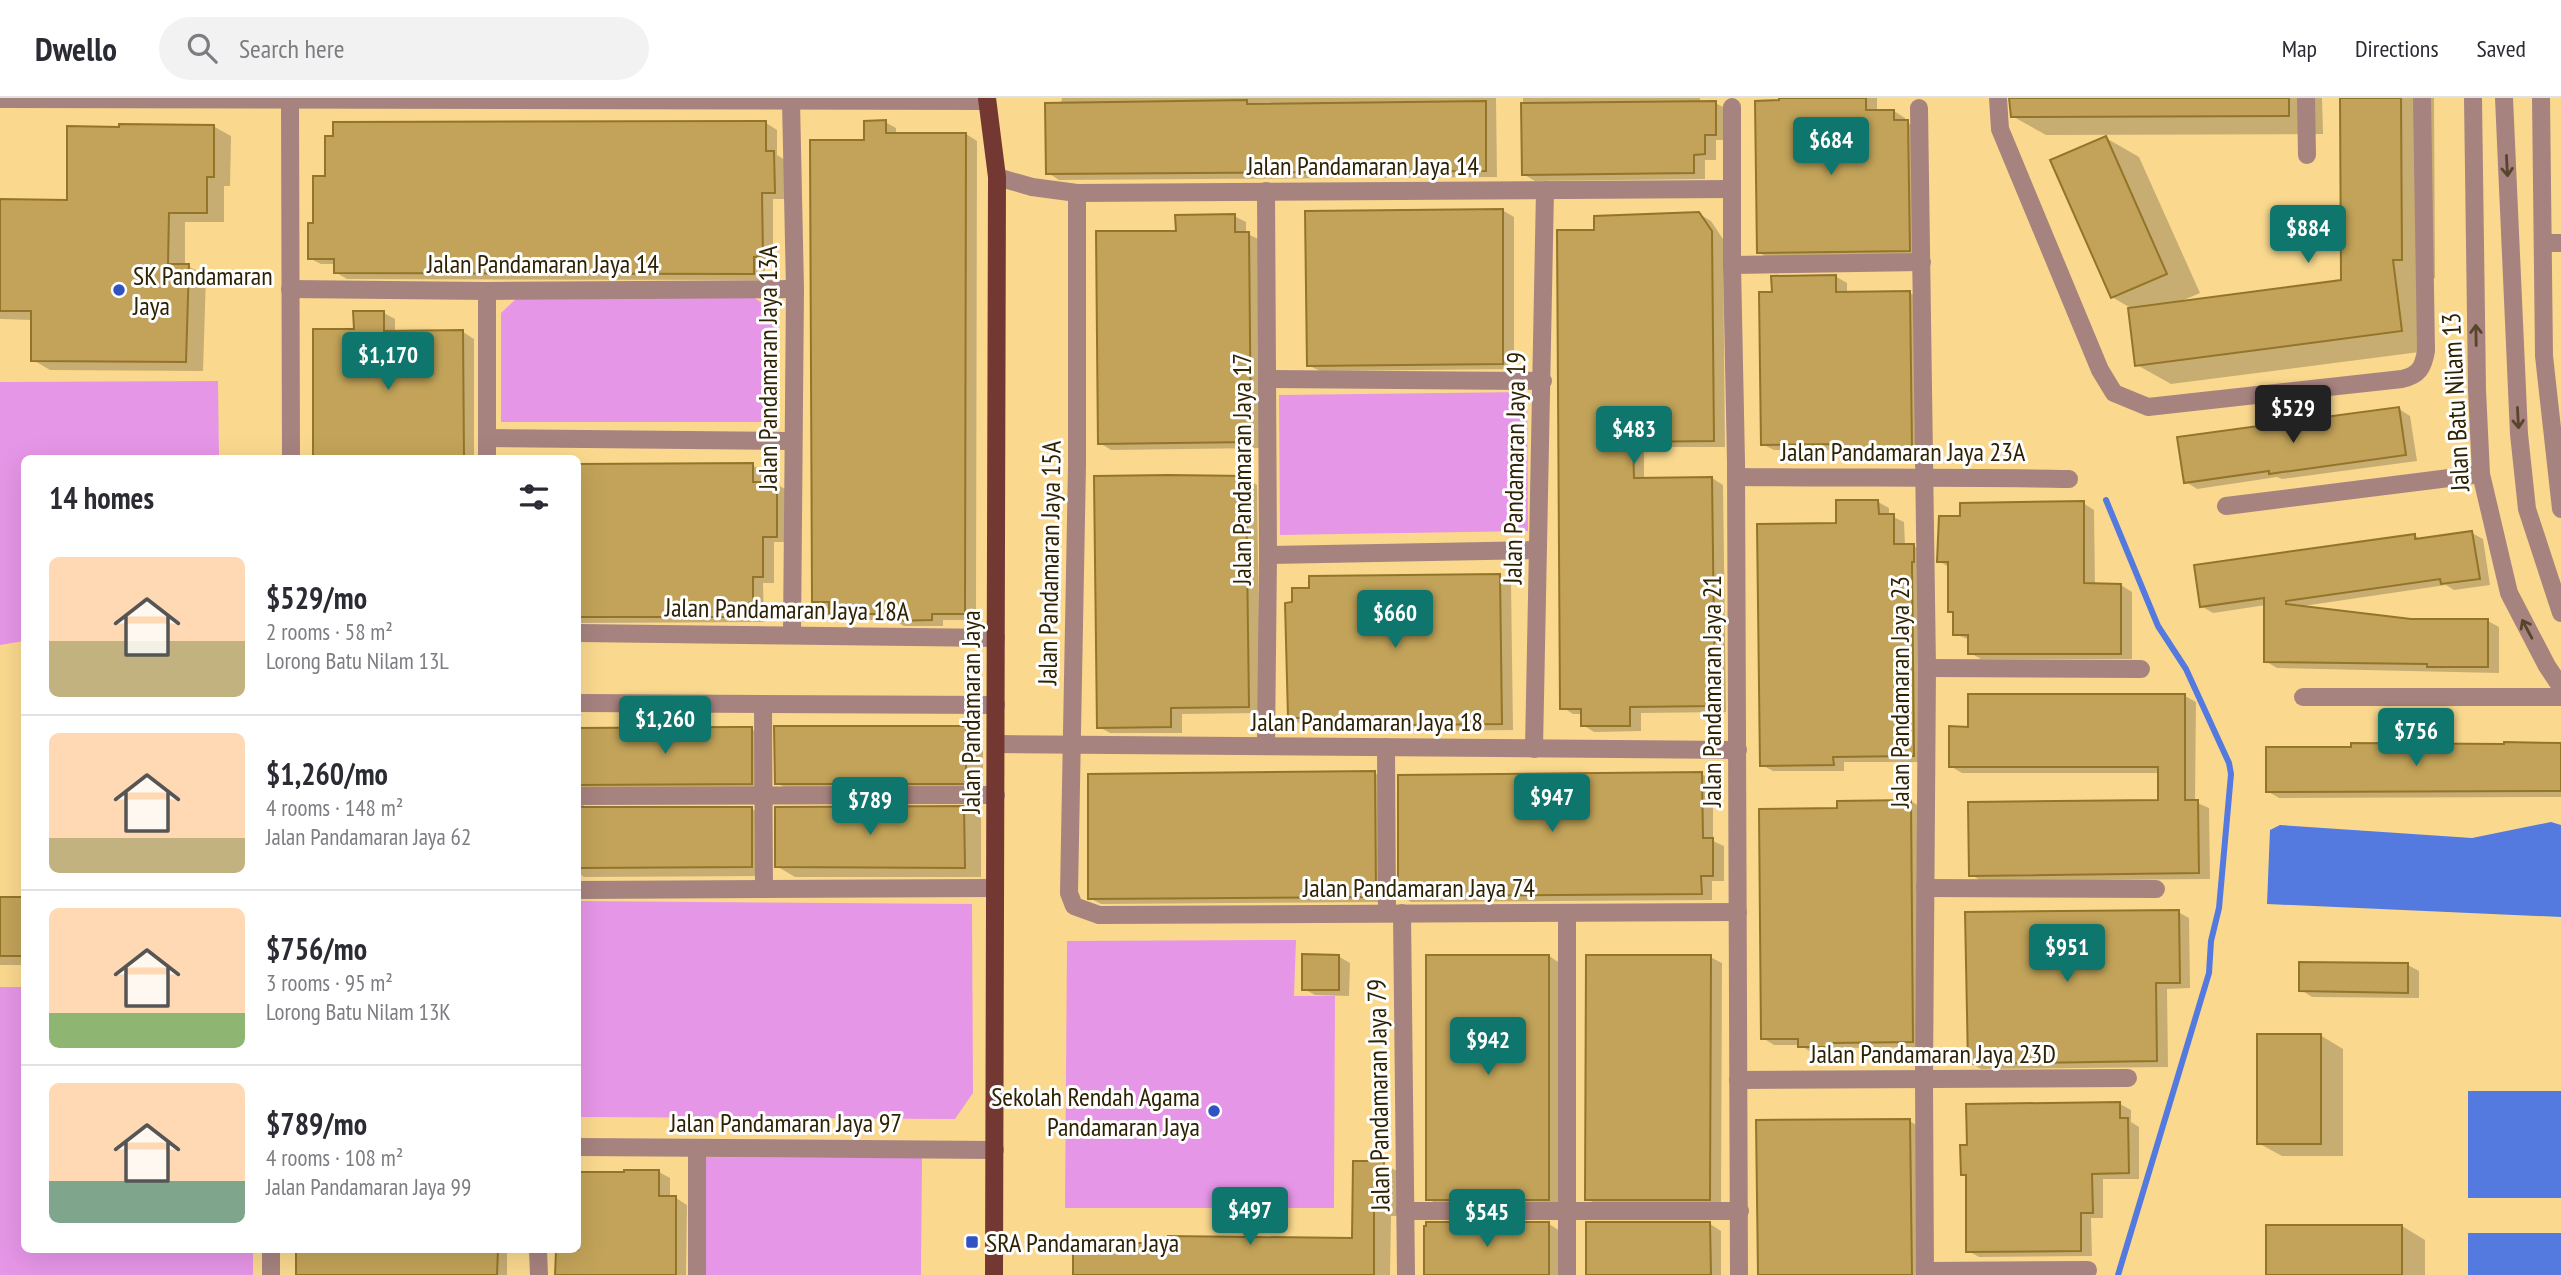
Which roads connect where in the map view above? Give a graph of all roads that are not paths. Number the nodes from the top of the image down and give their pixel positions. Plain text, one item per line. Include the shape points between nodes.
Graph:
1 (1997, 98) edge
2 (2306, 98) edge
3 (2422, 98) edge
4 (2473, 98) edge
5 (2504, 98) edge
6 (2541, 98) edge
7 (0, 99) edge
8 (59, 99) edge
9 (290, 99) edge
10 (988, 99) edge
11 (792, 101) junction
12 (1732, 107) dead end
13 (1919, 108) dead end
14 (2307, 155) dead end
15 (997, 177) junction
16 (1732, 189) junction
17 (1545, 190) junction
18 (1266, 191) junction
19 (1077, 193) junction
20 (2552, 243) edge
21 (1922, 262) junction
22 (1732, 265) junction
23 (290, 289) junction
24 (795, 289) junction
25 (487, 291) junction
26 (1268, 379) junction
27 (1543, 381) junction
28 (487, 438) junction
29 (2556, 439) edge
30 (793, 442) junction
31 (291, 455) edge
32 (487, 455) edge
33 (2482, 474) junction
34 (1924, 476) junction
35 (1736, 477) junction
36 (2069, 479) dead end
37 (2226, 506) dead end
38 (2561, 509) edge
39 (1537, 551) junction
40 (1268, 555) junction
41 (2561, 613) edge
42 (581, 633) edge
43 (792, 635) junction
44 (996, 638) junction
45 (1927, 668) junction
46 (2141, 669) dead end
47 (2561, 687) edge
48 (2302, 697) dead end
49 (2561, 697) edge
50 (581, 703) edge
51 (763, 704) junction
52 (996, 705) junction
53 (996, 744) junction
54 (1072, 745) junction
55 (1266, 746) junction
56 (1386, 747) junction
57 (1534, 748) junction
58 (1738, 750) junction
59 (996, 795) junction
60 (581, 796) edge
61 (763, 796) junction
62 (995, 888) junction
63 (1925, 888) junction
64 (764, 889) junction
65 (2156, 889) dead end
66 (581, 890) edge
67 (1738, 912) junction
68 (1395, 913) junction
69 (1567, 914) junction
70 (1099, 915) joint
71 (1924, 1078) junction
72 (2128, 1078) dead end
73 (1738, 1080) junction
74 (581, 1147) edge
75 (697, 1148) junction
76 (995, 1150) junction
77 (1566, 1210) junction
78 (1405, 1211) junction
79 (1740, 1211) junction
80 (271, 1253) edge
81 (538, 1253) edge
82 (2088, 1270) dead end
83 (1925, 1273) edge
84 (271, 1275) edge
85 (539, 1275) edge
86 (697, 1275) edge
87 (994, 1275) edge
88 (1406, 1275) edge
89 (1567, 1275) edge
90 (1739, 1275) edge

1 - 3 street via 2000,129 2100,370 2115,393 2148,407 2416,376 2426,351
2 - 14 street
33 -> 4 street, Jalan Batu Nilam 13
5 -> 41 street via 2524,484 2527,509
6 - 20 street
7 - 8 street
8 - 9 street
9 - 11 street
9 - 23 street
10 - 11 street
10 - 15 main road, Jalan Pandamaran Jaya
11 - 24 street, Jalan Pandamaran Jaya 13A
12 - 16 street, Jalan Pandamaran Jaya 21
13 - 21 street, Jalan Pandamaran Jaya 23
15 - 19 street, Jalan Pandamaran Jaya 14
15 - 44 main road, Jalan Pandamaran Jaya
16 - 17 street, Jalan Pandamaran Jaya 14
16 - 22 street, Jalan Pandamaran Jaya 21
17 - 18 street, Jalan Pandamaran Jaya 14
17 - 27 street, Jalan Pandamaran Jaya 19
18 - 19 street, Jalan Pandamaran Jaya 14
18 - 26 street, Jalan Pandamaran Jaya 17
19 - 54 street, Jalan Pandamaran Jaya 15A
20 - 29 street via 2544,356
21 - 22 street
21 - 34 street, Jalan Pandamaran Jaya 23
22 - 35 street, Jalan Pandamaran Jaya 21
23 - 25 street, Jalan Pandamaran Jaya 14
23 - 31 street
24 - 25 street, Jalan Pandamaran Jaya 14
24 - 30 street, Jalan Pandamaran Jaya 13A
25 - 28 street
26 - 27 street
26 - 40 street, Jalan Pandamaran Jaya 17
27 - 39 street, Jalan Pandamaran Jaya 19
28 - 30 street
28 - 32 street
29 - 38 street
30 - 43 street, Jalan Pandamaran Jaya 13A
33 - 37 street
47 -> 33 street, Jalan Batu Nilam 13 via 2509,593
34 - 35 street, Jalan Pandamaran Jaya 23A
34 - 36 street, Jalan Pandamaran Jaya 23A
34 - 45 street, Jalan Pandamaran Jaya 23
35 - 58 street, Jalan Pandamaran Jaya 21
39 - 40 street
39 - 57 street, Jalan Pandamaran Jaya 19
40 - 55 street, Jalan Pandamaran Jaya 17
42 - 43 street, Jalan Pandamaran Jaya 18A
43 - 44 street, Jalan Pandamaran Jaya 18A
44 - 52 main road, Jalan Pandamaran Jaya
45 - 46 street
45 - 63 street, Jalan Pandamaran Jaya 23
48 - 49 street
50 - 51 street
51 - 52 street
51 - 61 street
52 - 53 main road, Jalan Pandamaran Jaya
53 - 54 street, Jalan Pandamaran Jaya 18
53 - 59 main road, Jalan Pandamaran Jaya
54 - 55 street, Jalan Pandamaran Jaya 18
54 - 70 street, Jalan Pandamaran Jaya 15A via 1069,893 1074,905
55 - 56 street, Jalan Pandamaran Jaya 18
56 - 57 street, Jalan Pandamaran Jaya 18
56 - 68 street, Jalan Pandamaran Jaya 79
57 - 58 street, Jalan Pandamaran Jaya 18
58 - 67 street, Jalan Pandamaran Jaya 21
59 - 61 street
59 - 62 main road, Jalan Pandamaran Jaya
60 - 61 street
61 - 64 street
62 - 64 street
62 - 76 main road, Jalan Pandamaran Jaya
63 - 65 street
63 - 71 street, Jalan Pandamaran Jaya 23
64 - 66 street
67 - 69 street, Jalan Pandamaran Jaya 74
67 - 73 street, Jalan Pandamaran Jaya 21
68 - 69 street, Jalan Pandamaran Jaya 74
68 - 70 street, Jalan Pandamaran Jaya 74
68 - 78 street, Jalan Pandamaran Jaya 79
69 - 77 street
71 - 72 street, Jalan Pandamaran Jaya 23D
71 - 73 street, Jalan Pandamaran Jaya 23D
71 - 83 street, Jalan Pandamaran Jaya 23
73 - 79 street, Jalan Pandamaran Jaya 21
74 - 75 street, Jalan Pandamaran Jaya 97
75 - 76 street, Jalan Pandamaran Jaya 97
75 - 86 street
76 - 87 main road, Jalan Pandamaran Jaya
77 - 78 street
77 - 79 street
77 - 89 street
78 - 88 street, Jalan Pandamaran Jaya 79
79 - 90 street, Jalan Pandamaran Jaya 21
80 - 84 street
81 - 85 street
82 - 83 street

